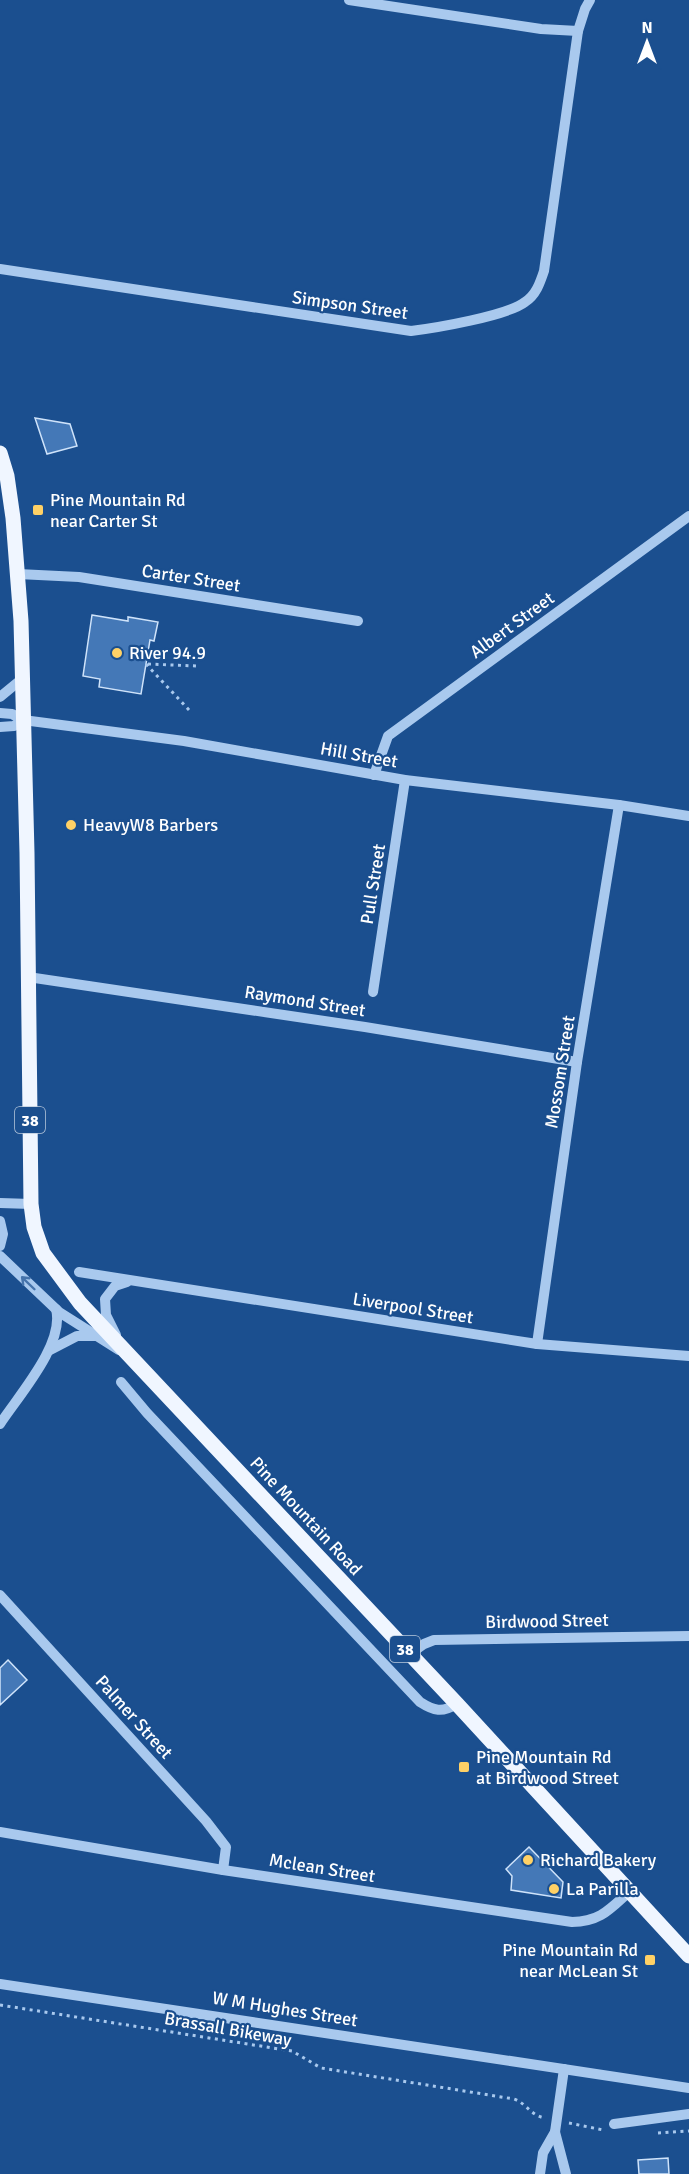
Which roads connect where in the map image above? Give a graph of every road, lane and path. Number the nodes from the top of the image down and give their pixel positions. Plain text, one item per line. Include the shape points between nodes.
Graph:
1 (349, 0) edge
2 (590, 0) edge
3 (578, 31) junction
4 (0, 269) edge
5 (0, 453) edge
6 (3, 477) edge
7 (689, 516) edge
8 (18, 574) junction
9 (358, 621) dead end
10 (196, 666) dead end
11 (23, 678) junction
12 (0, 697) edge
13 (189, 710) dead end
14 (0, 713) edge
15 (23, 720) junction
16 (0, 727) edge
17 (374, 775) junction
18 (405, 780) junction
19 (619, 805) junction
20 (689, 816) edge
21 (28, 977) junction
22 (372, 992) dead end
23 (578, 1062) junction
24 (0, 1203) edge
25 (31, 1204) junction
26 (0, 1221) edge
27 (0, 1246) edge
28 (0, 1256) edge
29 (79, 1272) dead end
30 (134, 1282) junction
31 (56, 1309) junction
32 (96, 1336) junction
33 (537, 1344) junction
34 (50, 1350) junction
35 (127, 1354) junction
36 (689, 1356) edge
37 (121, 1382) dead end
38 (0, 1424) edge
39 (0, 1595) edge
40 (689, 1636) edge
41 (410, 1654) junction
42 (457, 1704) junction
43 (0, 1832) edge
44 (223, 1870) junction
45 (630, 1891) junction
46 (689, 1956) edge
47 (0, 1984) edge
48 (0, 2005) edge
49 (564, 2069) junction
50 (689, 2088) edge
51 (689, 2114) edge
52 (547, 2119) dead end
53 (614, 2124) dead end
54 (555, 2132) junction
55 (540, 2174) edge
56 (566, 2174) edge

1 - 3 street
2 - 3 street, Simpson Street
3 - 4 street, Simpson Street via 544,271 533,296 508,311 411,331
5 - 6 main road, Pine Mountain Road / 38
6 - 8 main road, Pine Mountain Road / 38
7 - 17 street, Albert Street via 388,736
8 - 9 street, Carter Street via 79,577
8 - 11 main road, Pine Mountain Road / 38
10 - 13 path via 146,664
11 - 12 street
11 - 15 main road, Pine Mountain Road / 38
14 - 15 street
15 - 16 street via 14,726
15 - 17 street, Hill Street via 184,741
15 - 21 main road, Pine Mountain Road / 38
17 - 18 street, Hill Street
18 - 19 street, Hill Street
18 - 22 street, Pull Street
19 - 20 street, Hill Street
19 - 23 street, Mossom Street
21 - 23 street, Raymond Street
21 - 25 main road, Pine Mountain Road / 38
23 - 33 street, Mossom Street
24 - 25 street
25 - 35 main road, Pine Mountain Road / 38 via 38,1242 47,1260
26 - 27 street
31 -> 28 street, Pine Mountain Road
29 - 30 street, Liverpool Street
30 - 33 street, Liverpool Street
30 - 35 street via 113,1288 104,1305 107,1319
31 - 32 street, Pine Mountain Road
31 - 34 street via 57,1323
32 - 34 street via 77,1336
32 - 35 street, Pine Mountain Road
33 - 36 street, Liverpool Street
34 - 38 street
35 - 41 main road, Pine Mountain Road / 38
37 - 42 street via 420,1702 438,1711
39 - 44 street, Palmer Street via 206,1821 226,1847
40 - 41 street, Birdwood Street via 434,1640
41 - 42 main road, Pine Mountain Road / 38
42 - 45 main road, Pine Mountain Road / 38
43 - 44 street, Mclean Street
44 - 45 street, Mclean Street via 572,1922 601,1917
45 - 46 main road, Pine Mountain Road / 38
47 - 49 street, W M Hughes Street
48 - 52 path, Brassall Bikeway via 292,2051 321,2068 514,2099 525,2104 535,2116
49 - 50 street, W M Hughes Street
49 - 54 street
51 - 53 street
54 - 55 street via 543,2153
54 - 56 street

